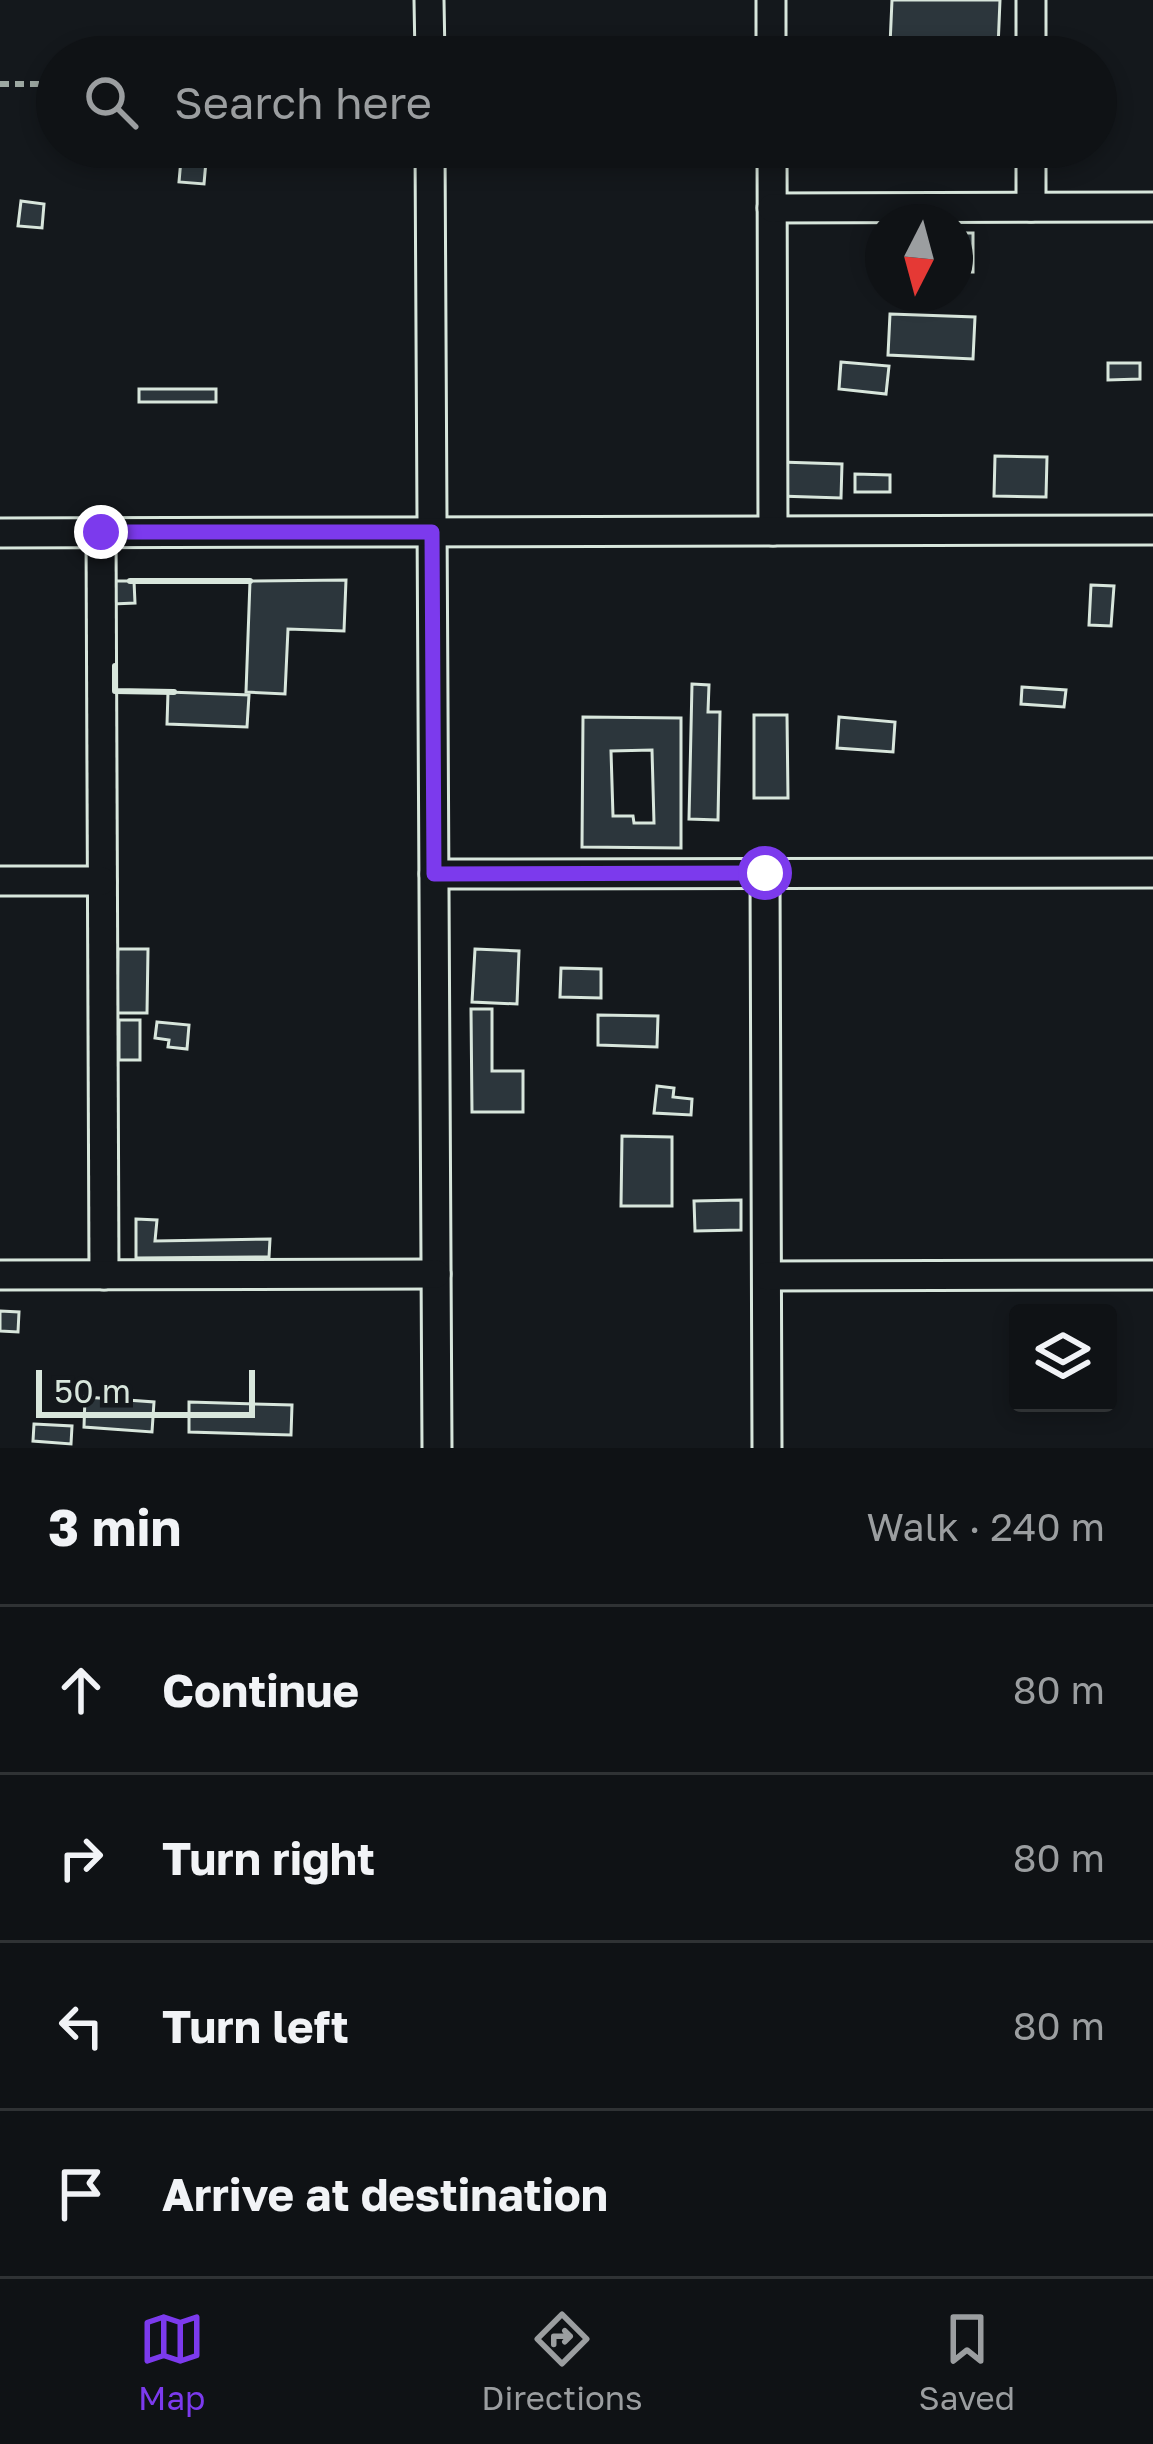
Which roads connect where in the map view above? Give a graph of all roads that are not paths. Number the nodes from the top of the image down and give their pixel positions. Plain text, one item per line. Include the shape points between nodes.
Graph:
1 (430, 0) edge
2 (771, 0) edge
3 (1030, 0) edge
4 (430, 36) edge
5 (771, 36) edge
6 (1031, 36) edge
7 (430, 168) edge
8 (772, 168) edge
9 (1031, 168) edge
10 (1031, 207) junction
11 (1153, 207) edge
12 (772, 208) junction
13 (1153, 530) edge
14 (773, 531) junction
15 (101, 532) junction
16 (432, 532) junction
17 (0, 533) edge
18 (765, 873) junction
19 (1153, 873) edge
20 (434, 874) junction
21 (0, 881) edge
22 (102, 881) junction
23 (104, 1274) junction
24 (436, 1274) junction
25 (0, 1275) edge
26 (1153, 1275) edge
27 (767, 1276) junction
28 (437, 1448) edge
29 (767, 1448) edge

1 - 4 street
2 - 5 street
3 - 6 street
7 - 16 street
8 - 12 street
9 - 10 street
10 - 11 street
10 - 12 street
12 - 14 street
13 - 14 street
14 - 16 street
15 - 16 street
15 - 17 street
15 - 22 street
16 - 20 street
18 - 19 street
18 - 20 street
18 - 27 street
20 - 24 street
21 - 22 street
22 - 23 street
23 - 24 street
23 - 25 street
24 - 28 street
26 - 27 street
27 - 29 street

